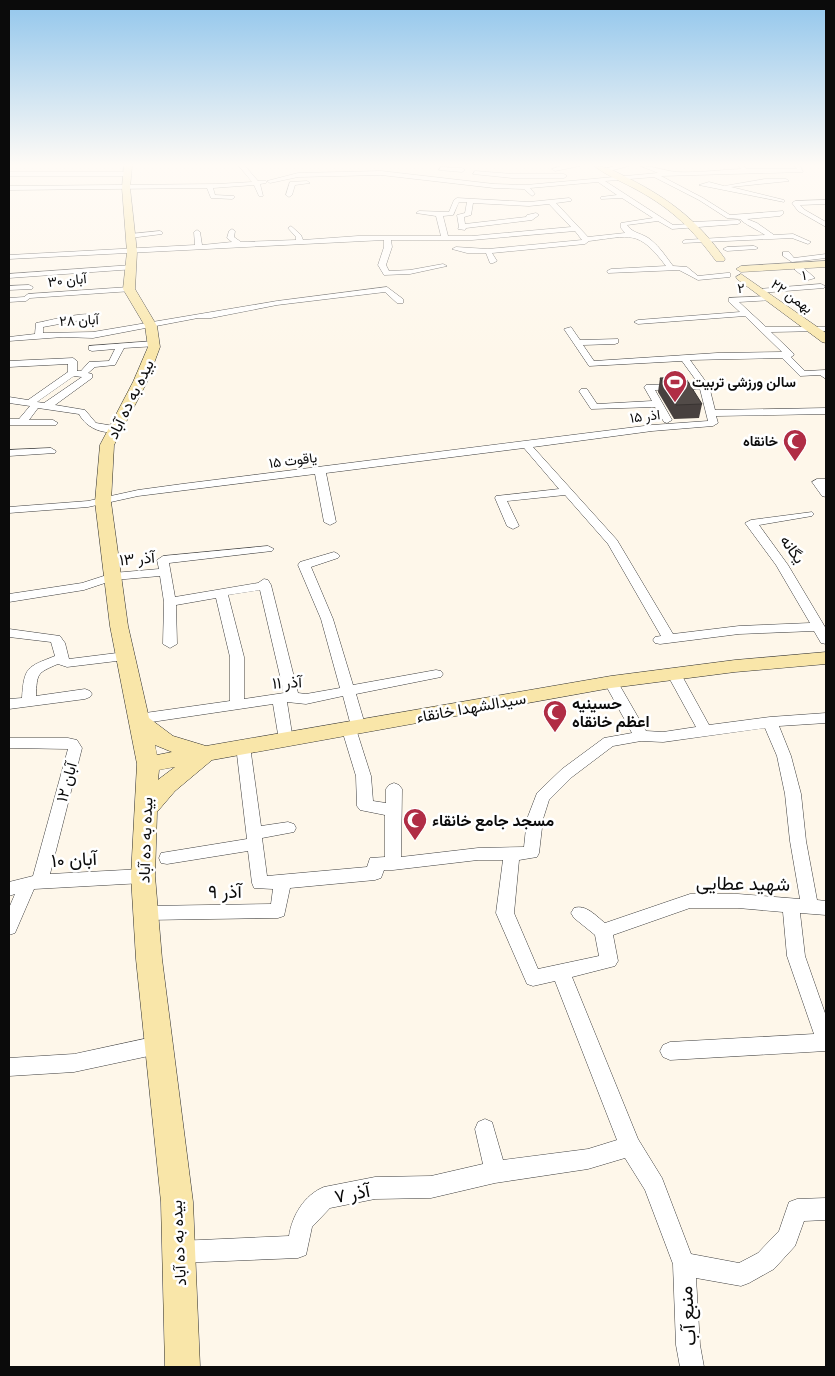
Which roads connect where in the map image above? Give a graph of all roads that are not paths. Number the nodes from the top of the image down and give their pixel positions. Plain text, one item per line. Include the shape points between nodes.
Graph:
1 (130, 230) edge
2 (293, 230) edge
3 (445, 230) edge
4 (556, 230) edge
5 (578, 230) edge
6 (627, 230) edge
7 (697, 230) edge
8 (763, 230) edge
9 (232, 231) dead end
10 (197, 232) dead end
11 (160, 233) dead end
12 (631, 234) junction
13 (130, 236) junction
14 (772, 237) junction
15 (387, 238) junction
16 (446, 238) junction
17 (299, 239) junction
18 (586, 239) junction
19 (236, 242) junction
20 (685, 242) dead end
21 (808, 242) dead end
22 (710, 246) junction
23 (199, 248) junction
24 (754, 248) dead end
25 (456, 249) dead end
26 (488, 251) junction
27 (132, 252) junction
28 (786, 254) dead end
29 (826, 256) edge
30 (9, 257) edge
31 (720, 259) junction
32 (493, 261) dead end
33 (826, 264) edge
34 (443, 266) dead end
35 (132, 268) junction
36 (671, 268) junction
37 (798, 268) junction
38 (611, 271) dead end
39 (726, 273) junction
40 (742, 273) junction
41 (31, 275) junction
42 (9, 276) edge
43 (811, 278) dead end
44 (79, 281) junction
45 (821, 286) dead end
46 (29, 287) junction
47 (9, 288) edge
48 (129, 288) junction
49 (804, 288) junction
50 (760, 291) junction
51 (28, 296) junction
52 (813, 296) dead end
53 (770, 298) junction
54 (9, 300) edge
55 (400, 301) dead end
56 (745, 314) junction
57 (92, 316) dead end
58 (638, 322) dead end
59 (568, 329) dead end
60 (826, 329) edge
61 (20, 330) dead end
62 (764, 330) junction
63 (813, 330) junction
64 (9, 331) edge
65 (153, 335) junction
66 (39, 336) junction
67 (9, 338) edge
68 (826, 339) edge
69 (614, 341) dead end
70 (578, 343) junction
71 (120, 346) junction
72 (92, 348) dead end
73 (784, 355) junction
74 (685, 359) junction
75 (9, 364) edge
76 (72, 373) junction
77 (89, 376) dead end
78 (826, 376) edge
79 (704, 386) junction
80 (584, 391) dead end
81 (9, 400) edge
82 (33, 404) junction
83 (659, 404) junction
84 (47, 406) junction
85 (826, 411) edge
86 (712, 418) junction
87 (667, 420) dead end
88 (9, 422) edge
89 (22, 422) junction
90 (53, 423) dead end
91 (117, 429) junction
92 (581, 438) joint
93 (526, 446) junction
94 (51, 451) dead end
95 (9, 453) edge
96 (320, 470) junction
97 (826, 482) edge
98 (568, 491) junction
99 (826, 494) edge
100 (103, 502) junction
101 (9, 510) edge
102 (808, 514) dead end
103 (330, 522) dead end
104 (513, 526) dead end
105 (268, 549) dead end
106 (334, 556) dead end
107 (165, 572) junction
108 (113, 577) junction
109 (221, 593) junction
110 (9, 598) edge
111 (170, 602) junction
112 (9, 633) edge
113 (823, 633) edge
114 (170, 644) dead end
115 (125, 656) junction
116 (61, 658) junction
117 (826, 658) edge
118 (436, 674) dead end
119 (674, 674) junction
120 (611, 682) junction
121 (347, 692) junction
122 (86, 694) dead end
123 (285, 698) junction
124 (29, 702) junction
125 (9, 704) edge
126 (237, 704) junction
127 (826, 718) edge
128 (138, 720) junction
129 (770, 722) junction
130 (354, 729) junction
131 (705, 731) junction
132 (641, 736) junction
133 (286, 740) junction
134 (9, 743) edge
135 (243, 746) junction
136 (208, 752) junction
137 (148, 764) junction
138 (394, 789) dead end
139 (146, 810) junction
140 (393, 810) junction
141 (288, 828) dead end
142 (255, 839) junction
143 (512, 853) junction
144 (167, 858) dead end
145 (393, 864) junction
146 (142, 876) junction
147 (34, 883) junction
148 (282, 883) junction
149 (9, 889) edge
150 (791, 905) junction
151 (818, 907) edge
152 (146, 913) junction
153 (580, 913) dead end
154 (9, 928) edge
155 (604, 930) junction
156 (561, 972) junction
157 (826, 1042) edge
158 (158, 1045) junction
159 (670, 1051) dead end
160 (9, 1067) edge
161 (485, 1129) dead end
162 (630, 1146) junction
163 (495, 1172) junction
164 (826, 1208) edge
165 (178, 1252) junction
166 (684, 1264) junction
167 (182, 1367) edge
168 (692, 1367) edge

1 - 13 main road
2 - 17 street
3 - 16 street
4 - 16 street
5 - 18 street
6 - 12 street
7 - 22 main road
8 - 14 street
9 - 19 street via 230,238
10 - 23 street
11 - 13 street
12 - 18 street
12 - 36 street via 649,240
13 - 27 main road
14 - 21 street via 794,236
14 - 22 street via 743,238
15 - 16 street
15 - 17 street
15 - 34 street via 388,247 382,265 387,273
17 - 19 street via 260,244
18 - 26 street via 585,242
19 - 23 street
20 - 22 street
22 - 24 street
22 - 31 main road
23 - 27 street
25 - 26 street
26 - 32 street
27 - 30 street
27 - 35 main road
28 - 29 street via 792,260
31 - 39 main road
31 - 40 main road, ۲۲ بهمن
33 - 37 main road
33 - 40 main road
35 - 44 street
35 - 48 main road
36 - 38 street
36 - 39 street via 684,269 693,277
37 - 40 main road
37 - 43 street
39 - 40 main road
40 - 50 main road, ۲۲ بهمن
41 - 42 street
41 - 44 street
41 - 46 street
44 - 48 street, آبان ۳۰
44 - 51 street, آبان ۳۰ via 57,295
45 - 49 street, ۱
46 - 47 street
46 - 51 street
48 - 65 main road
49 - 50 street, ۱
49 - 52 street
50 - 53 main road, ۲۲ بهمن
51 - 54 street, آبان ۳۰ via 26,299
53 - 56 street, ۲ via 732,300
53 - 63 main road, ۲۲ بهمن
55 - 65 street via 386,289 277,303 198,316
56 - 58 street
56 - 62 street
57 - 66 street via 39,325
59 - 70 street
60 - 63 street
61 - 64 street
62 - 63 street
62 - 73 street via 790,355
63 - 68 main road, ۲۲ بهمن
65 - 66 street, آبان ۲۸
65 - 71 street
65 - 91 main road, بیده به ده آباد via 140,382
66 - 67 street, آبان ۲۸
69 - 70 street
70 - 74 street via 592,364
71 - 72 street
71 - 76 street via 112,363 92,364 83,374
73 - 74 street
73 - 78 street via 803,374 822,372
74 - 79 street
75 - 76 street via 73,361
76 - 82 street
77 - 84 street
79 - 83 street via 649,387
79 - 86 street
80 - 83 street via 594,407
81 - 82 street
82 - 84 street
82 - 89 street
83 - 87 street
84 - 91 street via 82,412 94,428
85 - 86 street, اذر ۱۵
86 - 92 street, اذر ۱۵
88 - 89 street
89 - 90 street
91 - 100 main road, بیده به ده آباد via 108,445
92 - 93 street, یاقوت ۱۵
93 - 96 street, یاقوت ۱۵
93 - 98 street
94 - 95 street
96 - 100 street, یاقوت ۱۵ via 138,493
96 - 103 street
97 - 99 street via 817,482
98 - 104 street via 500,498
98 - 113 street via 613,542 664,639 786,626
100 - 101 street, یاقوت ۱۵
100 - 108 main road, بیده به ده آباد
102 - 113 street, یگانه via 751,523 770,544
105 - 107 street via 163,560
106 - 121 street via 304,565 327,619
107 - 108 street, آذر ۱۳
107 - 111 street
108 - 110 street, آذر ۱۳ via 84,586
108 - 115 main road, بیده به ده آباد
109 - 111 street
109 - 123 street via 264,584
109 - 126 street via 237,657
111 - 114 street
112 - 116 street via 55,639
115 - 116 street via 74,663
115 - 128 main road, بیده به ده آباد
116 - 124 street via 39,667 30,676
117 - 119 main road, سیدالشهدا خانقاء
118 - 121 street, آذر ۱۱
119 - 120 main road, سیدالشهدا خانقاء
119 - 131 street
120 - 130 main road, سیدالشهدا خانقاء
120 - 132 street
121 - 123 street, آذر ۱۱ via 306,700
121 - 130 street
122 - 124 street
123 - 126 street, آذر ۱۱
123 - 133 street
124 - 125 street
126 - 128 street, آذر ۱۱
127 - 129 street
128 - 136 main road via 163,742
128 - 137 main road, بیده به ده آباد
129 - 131 street
129 - 151 street via 784,756 793,794 798,841
130 - 133 main road, سیدالشهدا خانقاء
130 - 140 street via 366,794 365,806
131 - 132 street via 663,737
132 - 143 street via 609,742 567,773 542,797 535,819 531,852
133 - 135 main road, سیدالشهدا خانقاء
134 - 147 street, آبان ۱۲ via 68,743 75,748
135 - 136 main road, سیدالشهدا خانقاء
135 - 142 street
136 - 137 main road, سیدالشهدا خانقاء
136 - 139 main road via 173,779
137 - 139 main road, بیده به ده آباد
138 - 140 street
139 - 146 main road, بیده به ده آباد
140 - 145 street
141 - 142 street
142 - 144 street
142 - 148 street via 260,883
143 - 145 street
143 - 156 street via 505,913 533,978
145 - 148 street via 376,864 375,873
146 - 147 street, آبان ۱۰
146 - 152 main road, بیده به ده آباد
147 - 149 street, آبان ۱۰
147 - 154 street
148 - 152 street, آذر ۹ via 278,911
150 - 151 street, شهید عطایی
150 - 155 street, شهید عطایی via 690,901
150 - 157 street via 796,956
152 - 158 main road, بیده به ده آباد
153 - 155 street
155 - 156 street via 609,961
156 - 162 street, منبع آب
157 - 159 street
158 - 160 street via 74,1063
158 - 165 main road, بیده به ده آباد via 176,1202
161 - 163 street
162 - 163 street via 588,1159
162 - 166 street, منبع آب via 654,1186
163 - 165 street, آذر ۷ via 431,1187 375,1188 324,1198 302,1222 298,1247
164 - 166 street via 797,1210 787,1238 766,1261 742,1275
165 - 167 main road, بیده به ده آباد
166 - 168 street, منبع آب

